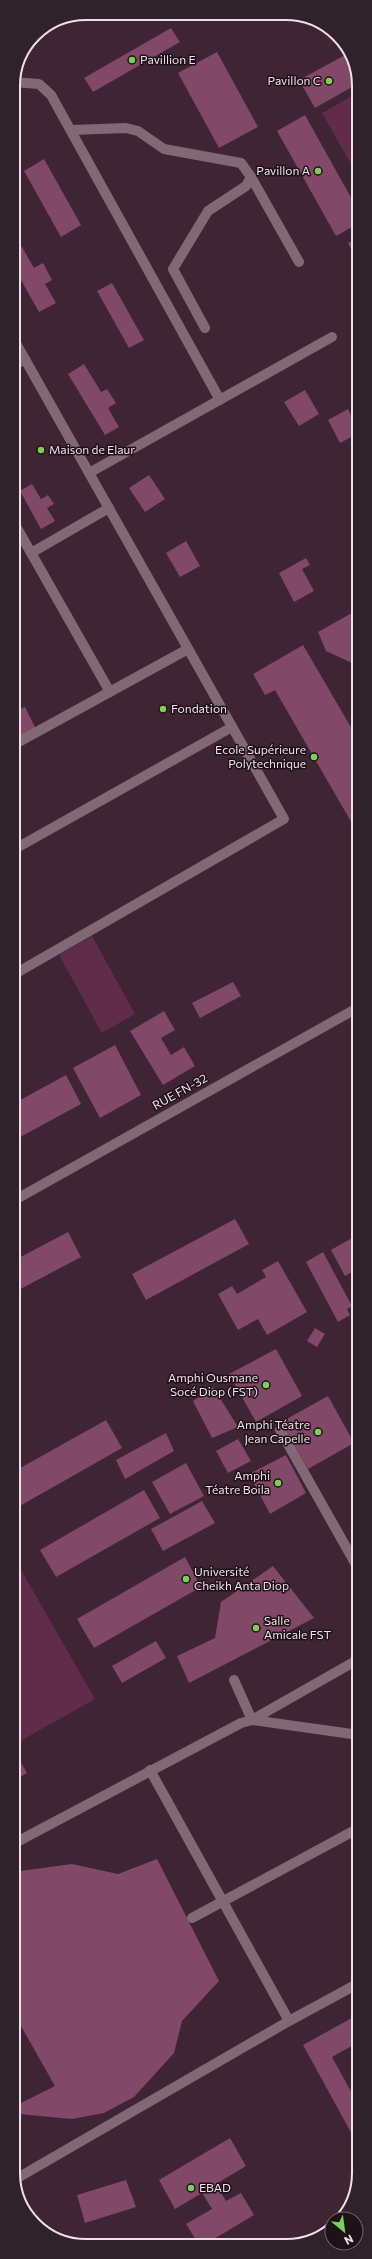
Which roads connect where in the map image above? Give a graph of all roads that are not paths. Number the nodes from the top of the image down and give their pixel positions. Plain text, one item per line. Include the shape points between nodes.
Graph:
1 (20, 83) edge
2 (72, 130) junction
3 (251, 177) junction
4 (299, 262) dead end
5 (205, 328) dead end
6 (332, 337) dead end
7 (20, 350) edge
8 (25, 359) junction
9 (20, 362) edge
10 (220, 400) junction
11 (89, 473) junction
12 (109, 508) junction
13 (20, 533) edge
14 (31, 553) junction
15 (188, 649) junction
16 (110, 692) junction
17 (232, 727) junction
18 (20, 741) edge
19 (20, 846) edge
20 (20, 971) edge
21 (352, 1011) edge
22 (20, 1197) edge
23 (280, 1430) dead end
24 (352, 1558) edge
25 (352, 1662) edge
26 (234, 1680) dead end
27 (252, 1720) junction
28 (352, 1734) edge
29 (150, 1770) junction
30 (352, 1832) edge
31 (20, 1840) edge
32 (223, 1899) junction
33 (192, 1918) dead end
34 (352, 1987) edge
35 (289, 2021) junction
36 (20, 2177) edge

1 - 2 street via 39,84 46,88
2 - 3 street via 126,128 138,131 164,149 240,163
2 - 10 street
3 - 4 street
3 - 5 street via 246,186 208,211 173,269
6 - 10 street
7 - 8 street
8 - 9 street
8 - 11 street
10 - 11 street
11 - 12 street
12 - 14 street
12 - 15 street
13 - 14 street
14 - 16 street
15 - 16 street
15 - 17 street
16 - 18 street
17 - 19 street
17 - 20 street via 284,819
21 - 22 street, RUE FN-32
23 - 24 street
25 - 27 street
26 - 27 street
27 - 28 street
27 - 29 street via 226,1730
29 - 31 street
29 - 32 street
30 - 32 street
32 - 33 street
32 - 35 street
34 - 35 street
35 - 36 street

